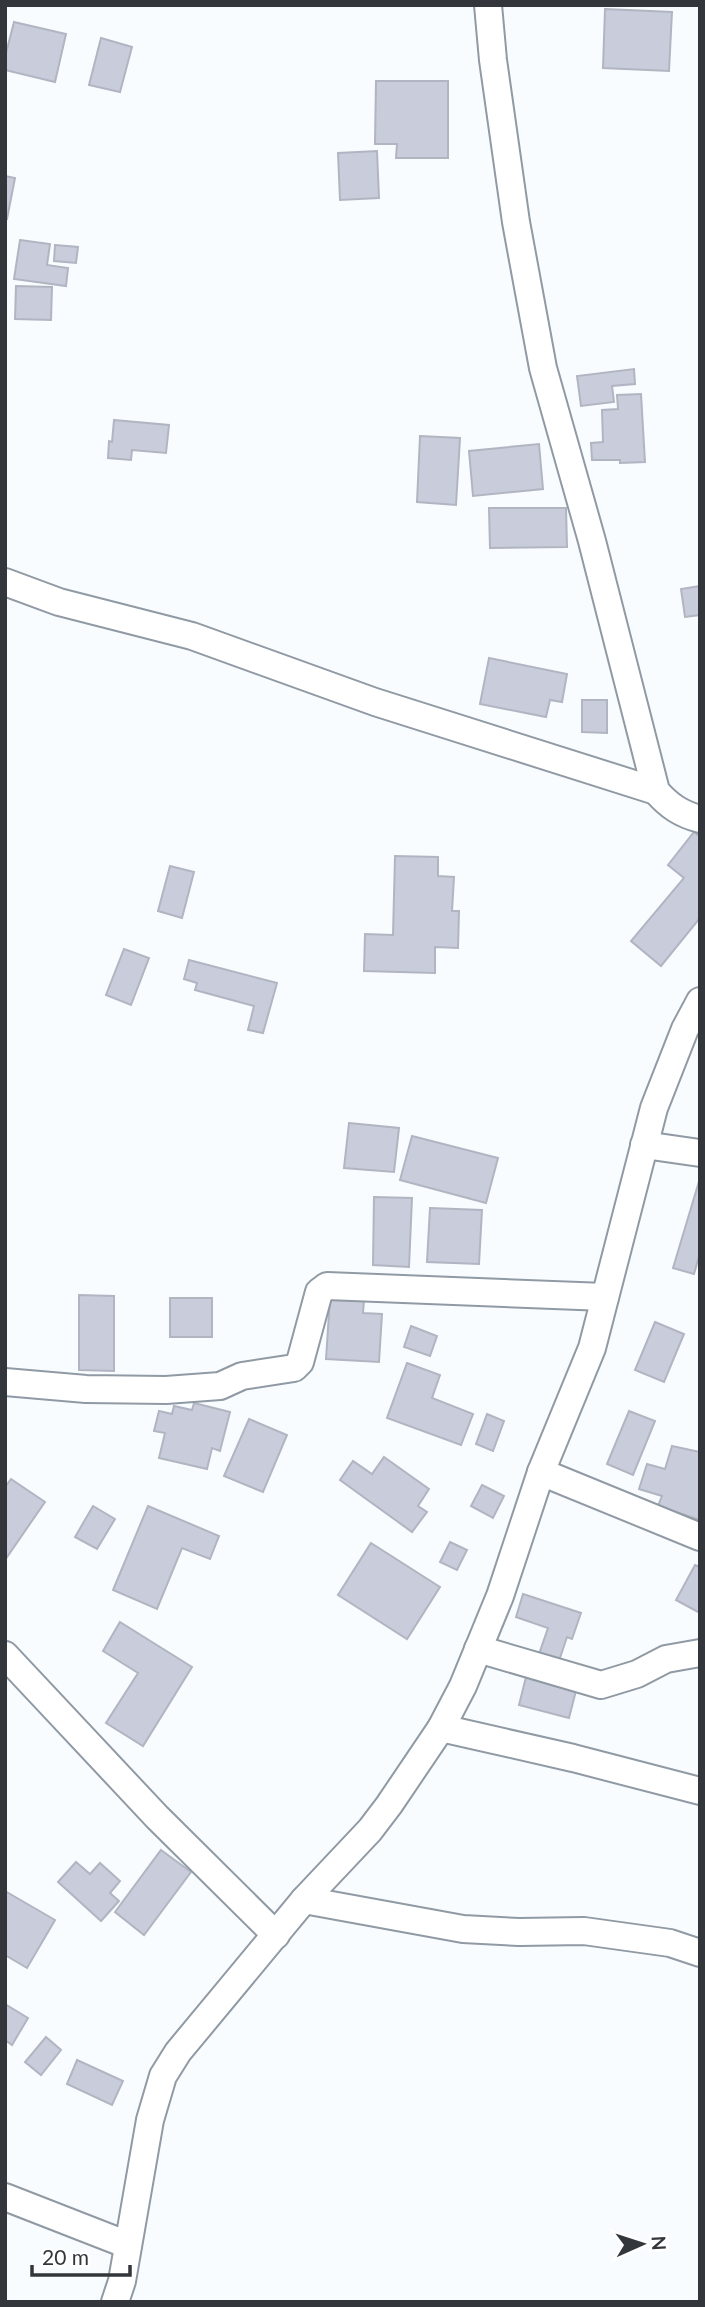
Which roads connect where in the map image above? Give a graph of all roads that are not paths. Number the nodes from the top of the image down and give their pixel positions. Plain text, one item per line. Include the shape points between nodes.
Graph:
1 (488, 5) edge
2 (5, 582) edge
3 (656, 791) junction
4 (700, 819) edge
5 (700, 1001) edge
6 (644, 1145) junction
7 (700, 1153) edge
8 (605, 1297) junction
9 (5, 1382) edge
10 (541, 1472) junction
11 (700, 1537) edge
12 (478, 1649) junction
13 (700, 1653) edge
14 (5, 1655) edge
15 (441, 1728) junction
16 (700, 1791) edge
17 (304, 1900) junction
18 (276, 1935) junction
19 (700, 1952) edge
20 (5, 2197) edge
21 (128, 2245) junction
22 (115, 2302) edge

1 - 3 street via 516,222 542,368
2 - 3 street via 59,602 192,636 375,702
3 - 4 street via 667,804
5 - 6 street via 654,1108
6 - 7 street
6 - 8 street
8 - 9 street via 327,1286 319,1293 300,1362 294,1368 242,1376 220,1386 166,1390
8 - 10 street via 592,1348
10 - 11 street
10 - 12 street
12 - 13 street via 601,1685 666,1659
12 - 15 street
14 - 18 street
15 - 16 street
15 - 17 street via 376,1822
17 - 18 street
17 - 19 street via 463,1929 583,1931 670,1942
18 - 21 street via 163,2076 150,2120
20 - 21 street
21 - 22 street

